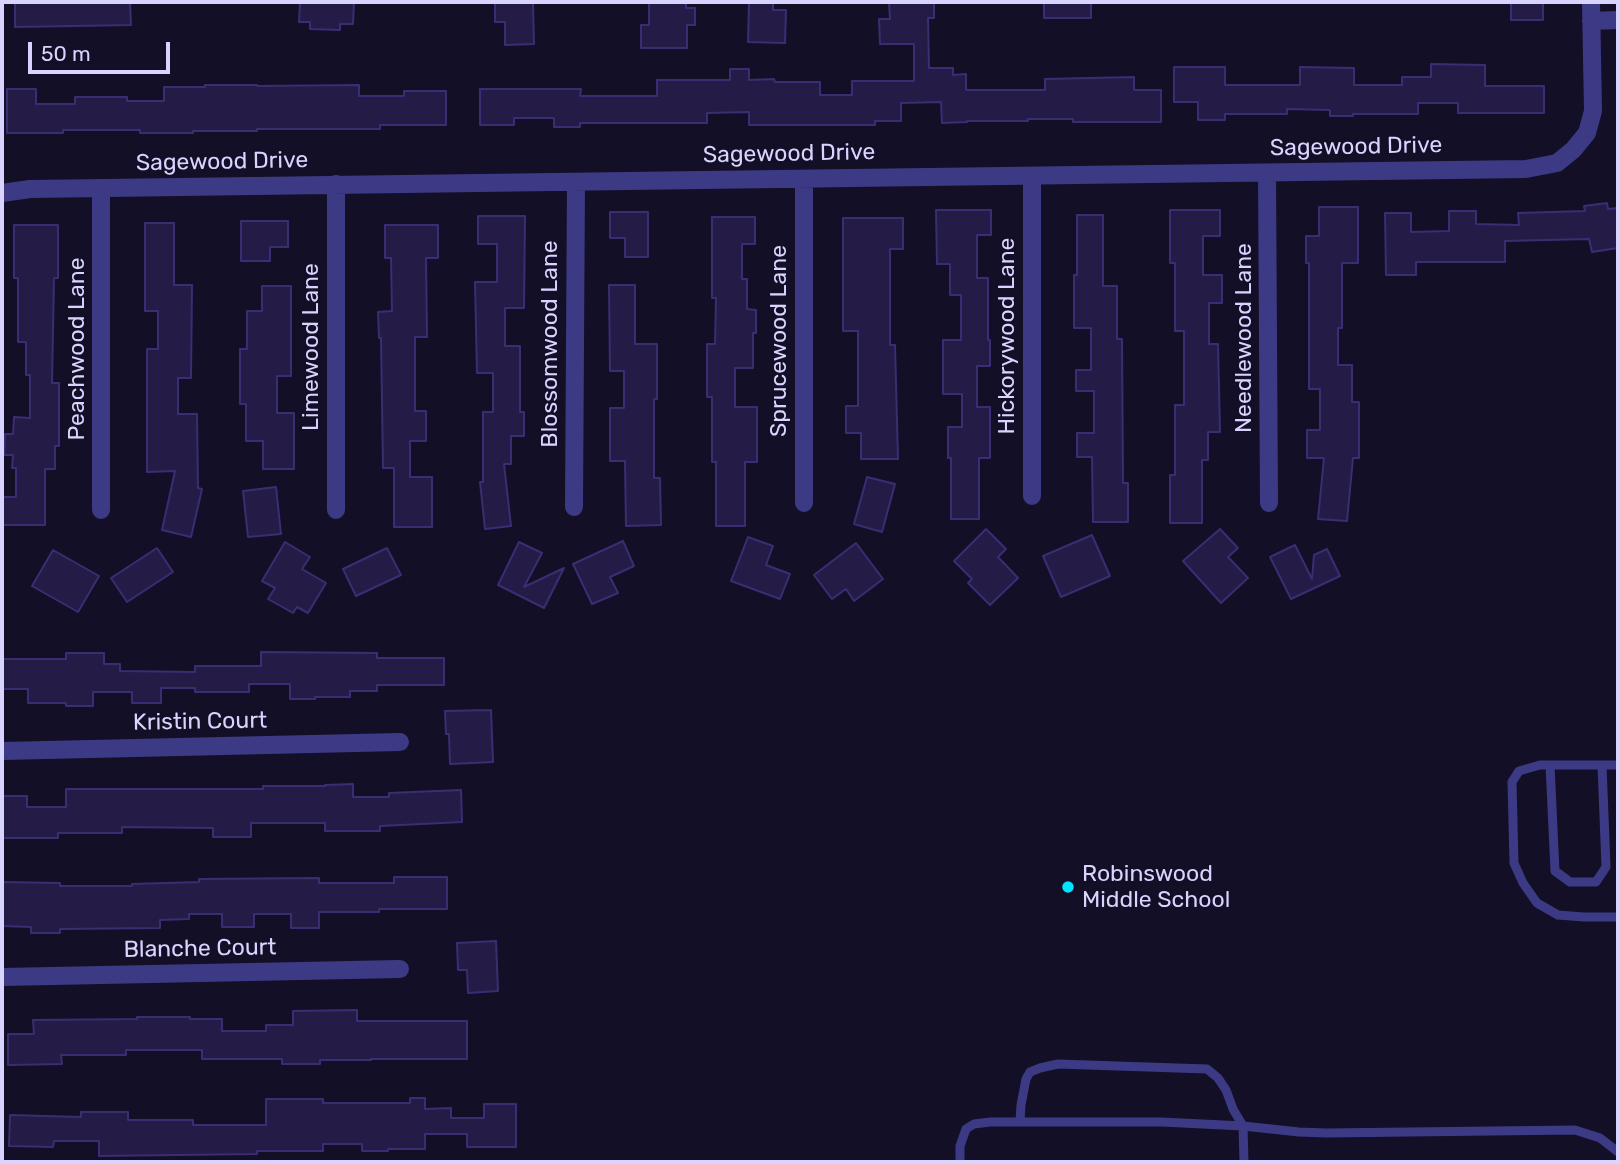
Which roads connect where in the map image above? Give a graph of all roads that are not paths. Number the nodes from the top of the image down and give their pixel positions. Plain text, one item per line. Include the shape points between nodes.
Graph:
1 (1591, 2) edge
2 (1618, 20) edge
3 (1591, 21) junction
4 (1267, 173) junction
5 (1032, 176) junction
6 (804, 179) junction
7 (576, 182) junction
8 (336, 184) junction
9 (101, 188) junction
10 (2, 193) edge
11 (1032, 496) dead end
12 (804, 503) dead end
13 (1269, 503) dead end
14 (574, 507) dead end
15 (101, 510) dead end
16 (336, 510) dead end
17 (400, 742) dead end
18 (2, 751) edge
19 (1545, 765) junction
20 (1602, 765) junction
21 (1618, 765) edge
22 (1618, 918) edge
23 (400, 969) dead end
24 (2, 977) edge
25 (1020, 1122) junction
26 (1243, 1126) junction
27 (1618, 1152) edge
28 (960, 1162) edge
29 (1244, 1162) edge

1 - 3 street
2 - 3 street
3 - 4 street, Sagewood Drive via 1593,111 1587,133 1557,163 1526,169
4 - 5 street, Sagewood Drive
4 - 13 street, Needlewood Lane
5 - 6 street, Sagewood Drive
5 - 11 street, Hickorywood Lane
6 - 7 street, Sagewood Drive
6 - 12 street, Sprucewood Lane
7 - 8 street, Sagewood Drive
7 - 14 street, Blossomwood Lane
8 - 9 street, Sagewood Drive
8 - 16 street, Limewood Lane
9 - 10 street, Sagewood Drive
9 - 15 street, Peachwood Lane
17 - 18 street, Kristin Court
19 - 20 lane
19 - 20 lane via 1555,871 1570,882 1596,882 1606,867
19 - 22 lane via 1519,771 1512,782 1514,863 1523,883 1537,903 1558,915
20 - 21 lane
23 - 24 street, Blanche Court
25 - 26 lane
25 - 26 lane via 1030,1072 1071,1065 1207,1069 1226,1090
25 - 28 lane via 974,1124 966,1129
26 - 27 lane via 1326,1133 1575,1130 1600,1138
26 - 29 lane

